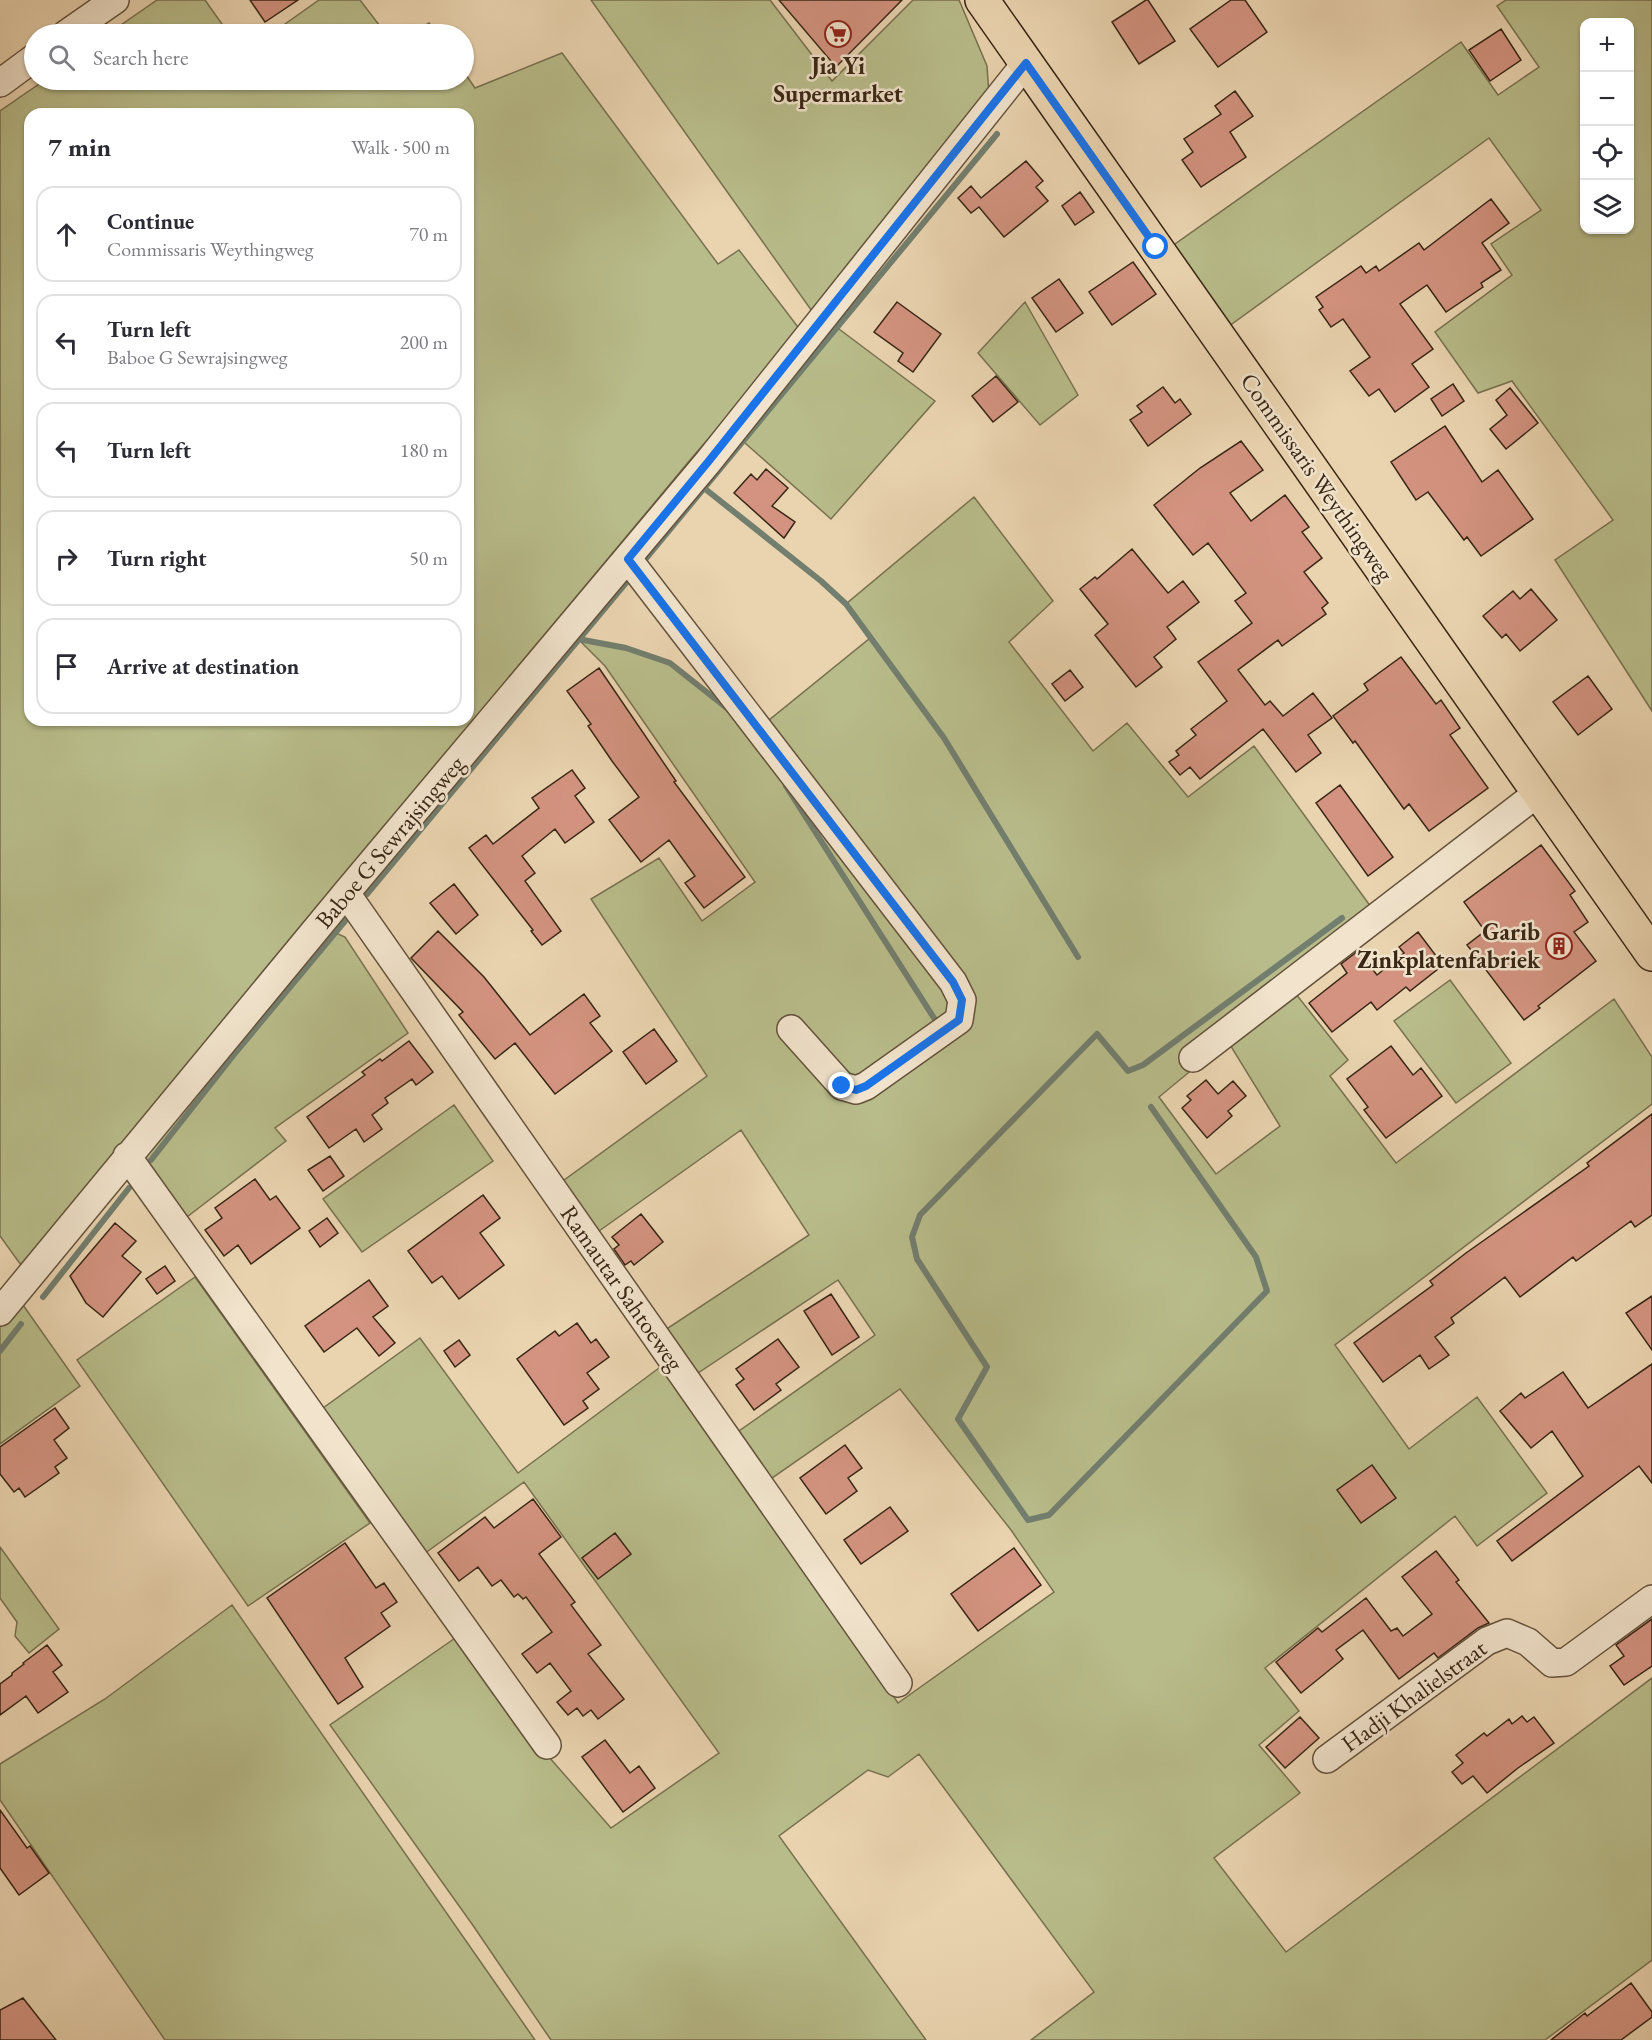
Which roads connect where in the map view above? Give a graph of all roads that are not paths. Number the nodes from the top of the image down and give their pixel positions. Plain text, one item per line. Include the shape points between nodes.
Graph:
1 (115, 0) edge
2 (982, 0) edge
3 (80, 24) edge
4 (1026, 63) junction
5 (24, 65) edge
6 (0, 83) edge
7 (628, 559) junction
8 (1539, 792) junction
9 (346, 893) junction
10 (1652, 954) edge
11 (791, 1029) dead end
12 (1193, 1058) dead end
13 (127, 1156) junction
14 (0, 1312) edge
15 (1652, 1599) edge
16 (898, 1683) dead end
17 (547, 1745) dead end
18 (1327, 1759) dead end

1 - 3 street
2 - 4 main road, Commissaris Weythingweg
4 - 7 street, Baboe G Sewrajsingweg
4 - 8 main road, Commissaris Weythingweg
5 - 6 street
7 - 9 street, Baboe G Sewrajsingweg
7 - 11 street via 953,982 962,1000 959,1020 856,1090 842,1086
8 - 10 main road, Commissaris Weythingweg
8 - 12 street
9 - 13 street, Baboe G Sewrajsingweg
9 - 16 street, Ramautar Sahtoeweg
13 - 14 street, Baboe G Sewrajsingweg
13 - 17 street
15 - 18 street, Hadji Khalielstraat via 1566,1662 1552,1662 1528,1642 1507,1633 1487,1641

